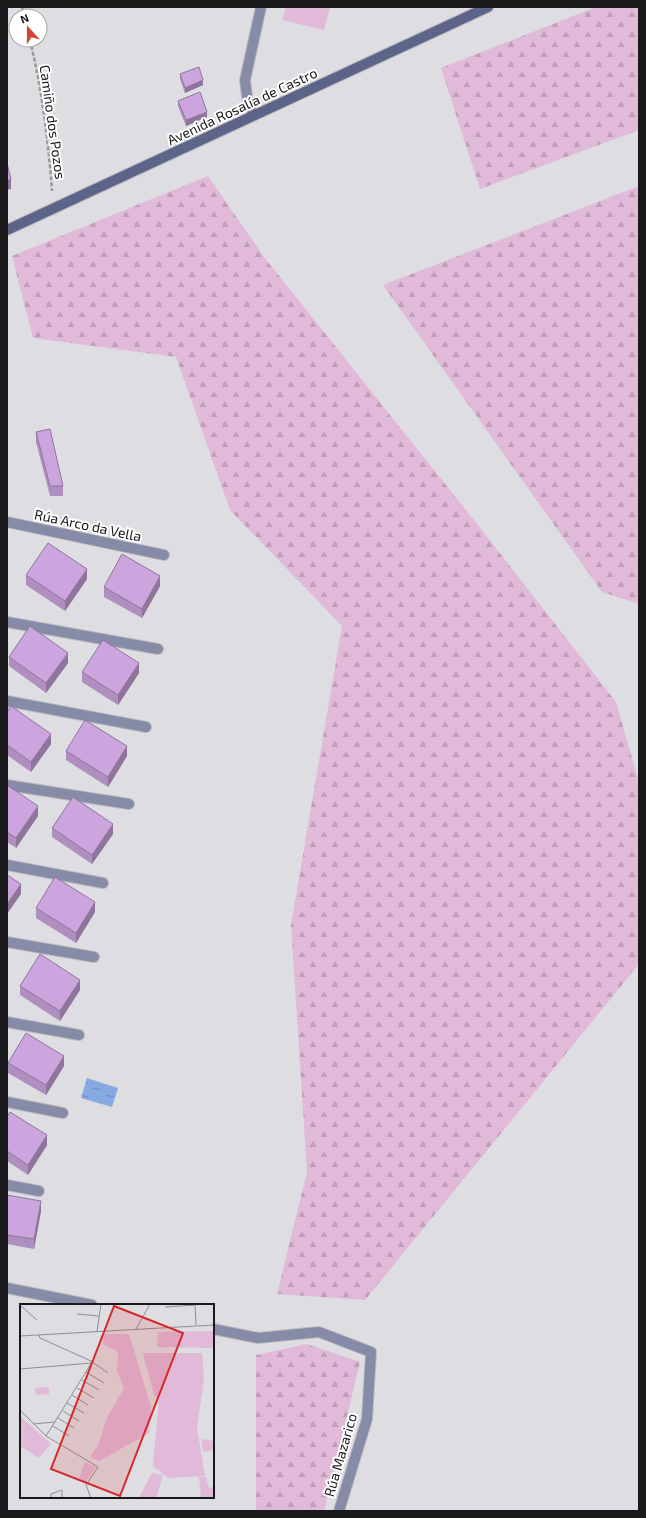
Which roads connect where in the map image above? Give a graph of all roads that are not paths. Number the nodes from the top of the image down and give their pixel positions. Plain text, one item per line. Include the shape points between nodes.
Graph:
1 (261, 7) edge
2 (488, 7) edge
3 (254, 115) junction
4 (7, 230) edge
5 (7, 522) edge
6 (164, 555) dead end
7 (7, 622) edge
8 (158, 649) dead end
9 (7, 700) edge
10 (146, 727) dead end
11 (7, 785) edge
12 (129, 804) dead end
13 (7, 865) edge
14 (103, 883) dead end
15 (7, 942) edge
16 (94, 957) dead end
17 (7, 1022) edge
18 (79, 1035) dead end
19 (7, 1102) edge
20 (62, 1113) dead end
21 (7, 1185) edge
22 (39, 1191) dead end
23 (7, 1288) edge
24 (87, 1304) edge
25 (214, 1329) edge
26 (339, 1511) edge

1 - 3 street via 245,80 248,104
2 - 3 street, Avenida Rosalía de Castro
3 - 4 street, Avenida Rosalía de Castro
5 - 6 street, Rúa Arco da Vella
7 - 8 street
9 - 10 street
11 - 12 street
13 - 14 street
15 - 16 street
17 - 18 street
19 - 20 street
21 - 22 street
23 - 24 street
25 - 26 street, Rúa Mazarico via 258,1338 319,1332 371,1352 367,1418

